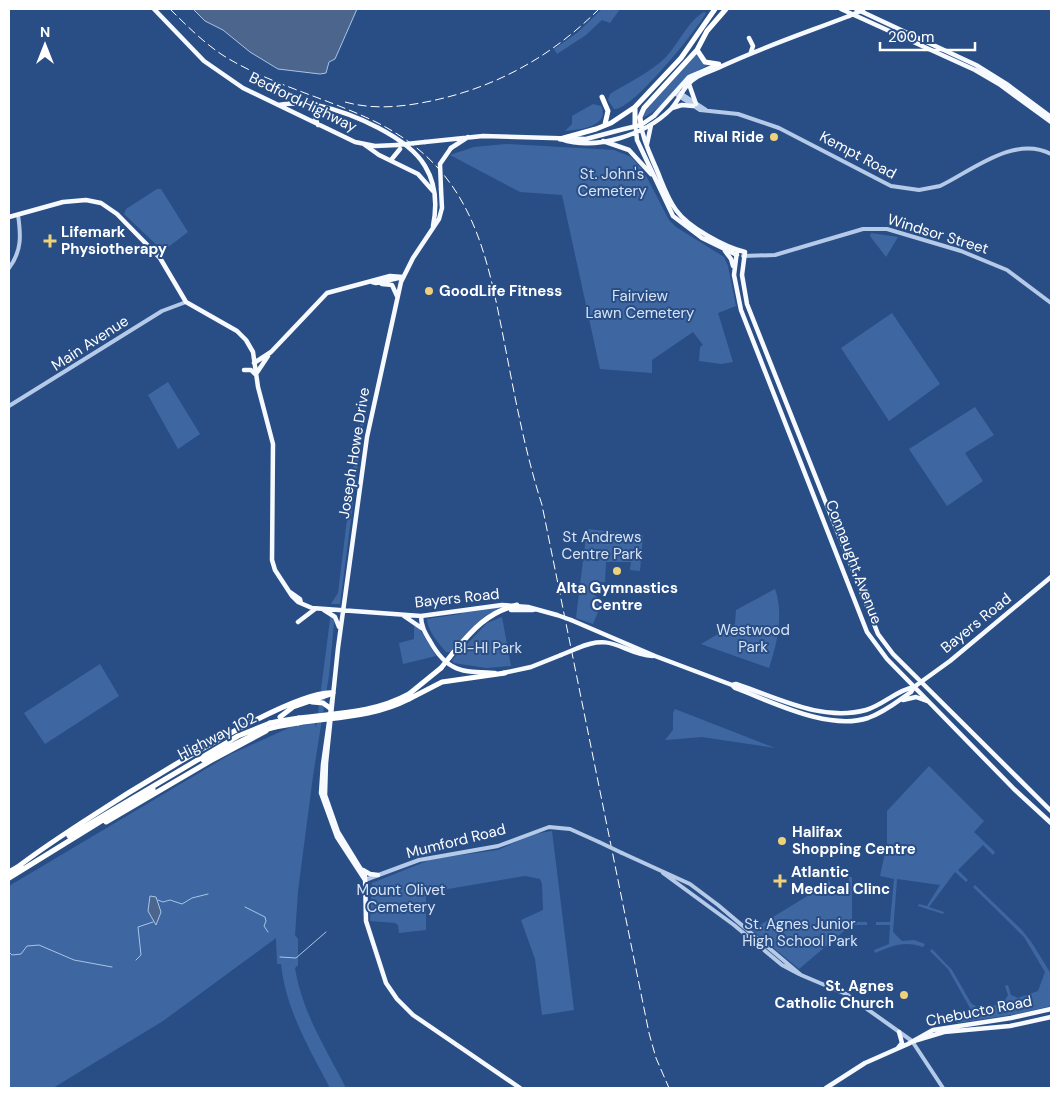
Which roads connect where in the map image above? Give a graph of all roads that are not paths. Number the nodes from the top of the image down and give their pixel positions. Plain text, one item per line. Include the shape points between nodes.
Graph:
1 (154, 9) edge
2 (715, 9) edge
3 (732, 9) edge
4 (841, 9) edge
5 (856, 9) edge
6 (865, 9) edge
7 (724, 11) edge
8 (710, 21) junction
9 (749, 38) dead end
10 (697, 50) junction
11 (750, 54) junction
12 (726, 63) junction
13 (718, 64) junction
14 (689, 84) junction
15 (678, 93) junction
16 (602, 97) dead end
17 (277, 105) junction
18 (695, 105) junction
19 (634, 107) junction
20 (329, 108) junction
21 (672, 108) junction
22 (608, 111) junction
23 (620, 115) junction
24 (1051, 117) edge
25 (1051, 122) edge
26 (605, 124) junction
27 (318, 125) junction
28 (650, 125) junction
29 (638, 128) junction
30 (469, 137) junction
31 (560, 139) junction
32 (602, 141) junction
33 (364, 144) junction
34 (646, 146) junction
35 (398, 147) junction
36 (1051, 154) edge
37 (391, 160) junction
38 (657, 183) junction
39 (433, 191) junction
40 (18, 215) junction
41 (9, 217) edge
42 (433, 227) junction
43 (724, 250) junction
44 (737, 253) junction
45 (746, 255) junction
46 (9, 268) edge
47 (406, 270) junction
48 (734, 270) junction
49 (390, 276) junction
50 (403, 277) junction
51 (375, 282) junction
52 (397, 296) junction
53 (186, 302) junction
54 (1051, 303) edge
55 (271, 352) junction
56 (254, 363) junction
57 (244, 370) dead end
58 (255, 375) junction
59 (9, 406) edge
60 (798, 433) junction
61 (791, 436) junction
62 (1051, 577) edge
63 (517, 605) junction
64 (318, 609) junction
65 (343, 610) junction
66 (511, 610) joint
67 (542, 610) junction
68 (403, 615) junction
69 (421, 616) junction
70 (298, 622) dead end
71 (479, 624) junction
72 (423, 629) junction
73 (340, 631) junction
74 (655, 656) junction
75 (506, 673) junction
76 (922, 682) junction
77 (732, 685) junction
78 (914, 687) junction
79 (333, 693) junction
80 (409, 696) junction
81 (897, 702) junction
82 (930, 702) junction
83 (302, 704) junction
84 (330, 708) junction
85 (867, 710) junction
86 (837, 714) junction
87 (280, 719) junction
88 (862, 719) junction
89 (298, 720) junction
90 (849, 721) junction
91 (273, 725) junction
92 (1051, 811) edge
93 (1051, 823) edge
94 (19, 866) junction
95 (362, 868) junction
96 (9, 872) edge
97 (378, 875) junction
98 (9, 878) edge
99 (365, 880) junction
100 (1051, 1009) edge
101 (1051, 1017) edge
102 (899, 1032) junction
103 (912, 1041) junction
104 (898, 1049) junction
105 (520, 1088) edge
106 (826, 1088) edge
107 (943, 1088) edge

1 - 17 main road, Bedford Highway via 204,61
2 - 8 highway
3 - 7 highway
4 - 25 main road via 975,70
5 - 24 main road via 976,65
6 - 11 main road, bridge
7 - 8 highway
8 - 10 highway
8 - 19 highway via 681,58
9 - 11 main road via 753,46
10 - 13 highway via 705,62
10 - 29 highway via 644,108
11 - 12 main road
12 - 13 main road
12 - 14 main road via 696,77
13 - 15 main road via 689,77
14 - 15 main road
14 - 18 main road
15 - 18 street, Kempt Road
15 - 21 main road
15 - 29 main road
16 - 22 highway
17 - 20 main road via 300,103
17 - 27 main road, Bedford Highway
18 - 21 main road
18 - 36 street, Kempt Road via 708,111 738,114 778,128 902,189 929,190 1014,149 1034,148
19 - 23 highway
19 - 29 highway
20 - 27 main road via 316,112
20 - 39 main road via 401,141 425,165
21 - 28 main road
22 - 23 highway
22 - 26 highway
23 - 26 highway
26 - 31 highway
27 - 33 main road, Bedford Highway
28 - 29 main road
28 - 34 main road
29 - 31 main road via 592,138
29 - 32 main road
29 - 34 main road, Windsor Street
29 - 38 main road, Windsor Street via 637,140
30 - 31 main road
30 - 35 main road, bridge
30 - 42 main road, bridge via 451,148 440,164 441,214
31 - 32 main road via 570,142
32 - 38 main road via 634,154
33 - 35 main road, Bedford Highway
33 - 37 main road
34 - 44 main road, Windsor Street via 678,213
35 - 37 main road
37 - 39 main road via 418,174
38 - 43 main road, Windsor Street via 676,219
39 - 42 main road via 436,203
40 - 41 main road
40 - 46 street via 19,250
40 - 53 main road via 75,200 101,204 117,214 160,258
42 - 47 main road, Joseph Howe Drive
43 - 44 main road, Windsor Street
43 - 48 main road via 732,258
44 - 45 main road, Windsor Street
44 - 48 main road, Connaught Avenue
45 - 54 street, Windsor Street via 775,255 863,229 888,229 961,251 1007,270
45 - 60 main road, Connaught Avenue via 742,275 747,304
47 - 49 main road
47 - 50 main road, Joseph Howe Drive
48 - 61 main road, Connaught Avenue via 741,310
49 - 50 main road
49 - 51 main road
50 - 51 main road
50 - 52 main road, Joseph Howe Drive
51 - 52 main road via 392,285
51 - 55 main road via 340,288 322,296
52 - 65 main road, Joseph Howe Drive via 364,453
53 - 56 main road via 240,333 251,347
53 - 59 street, Main Avenue via 162,311
55 - 56 main road
55 - 58 main road
56 - 58 main road
57 - 58 main road via 251,370
58 - 64 main road via 274,450 271,554 275,570 302,603
60 - 61 main road
60 - 76 main road, Connaught Avenue via 878,634
61 - 78 main road, Connaught Avenue via 867,632 883,655
62 - 76 main road, Bayers Road
63 - 67 main road, Bayers Road
63 - 69 main road, Bayers Road via 490,605
63 - 71 highway, Highway 102 via 492,614
64 - 65 main road, Bayers Road
64 - 70 main road
64 - 73 main road via 335,618
65 - 68 main road, Bayers Road
65 - 73 main road, Joseph Howe Drive
66 - 67 main road
66 - 71 highway
67 - 74 main road, Bayers Road, bridge
68 - 69 main road, Bayers Road
68 - 72 main road
69 - 72 main road
71 - 80 highway, Highway 102, bridge via 441,668
72 - 75 main road, Bayers Road via 438,656 448,666 468,671
73 - 79 main road, Joseph Howe Drive
74 - 75 main road, Bayers Road, bridge via 608,642 592,642 531,667
74 - 77 main road, Bayers Road
75 - 80 highway, Highway 102 via 442,682
76 - 78 main road, Bayers Road
76 - 92 main road, Connaught Avenue
77 - 86 main road, Bayers Road via 813,711
77 - 90 main road, Bayers Road via 814,717
78 - 81 main road, Bayers Road
78 - 82 main road, Connaught Avenue
78 - 85 main road, Bayers Road
79 - 83 highway
79 - 84 main road, Joseph Howe Drive
79 - 94 highway via 301,699 236,731 119,800
79 - 95 main road, Joseph Howe Drive via 325,796 338,832
80 - 89 highway, Highway 102, bridge via 392,707 361,716
81 - 82 main road via 916,698
81 - 88 main road, Bayers Road
82 - 93 main road, Connaught Avenue
83 - 84 highway via 320,702
83 - 87 highway
84 - 99 main road, Joseph Howe Drive via 321,780 323,803 337,837
85 - 86 main road, Bayers Road
85 - 88 main road
86 - 90 main road
87 - 89 highway, Highway 102
87 - 91 highway, Highway 102, bridge
88 - 90 main road, Bayers Road
89 - 91 highway, Highway 102
91 - 94 highway, Highway 102 via 238,736 189,763
91 - 98 highway, Highway 102, bridge via 191,766
94 - 96 highway, Highway 102
95 - 97 main road
95 - 99 main road, Joseph Howe Drive
97 - 99 street, Mumford Road
97 - 102 street, Mumford Road, bridge via 429,857 498,846 549,827 570,829 690,884 801,975 846,994
99 - 105 main road, Joseph Howe Drive via 365,908 370,935 386,983 397,1000 427,1026
100 - 103 main road, Chebucto Road via 933,1030
101 - 103 main road, Chebucto Road via 1010,1026 944,1032
102 - 103 street, Mumford Road
102 - 104 main road via 902,1043
103 - 104 main road, Chebucto Road
103 - 107 street
104 - 106 main road, Chebucto Road via 865,1063

